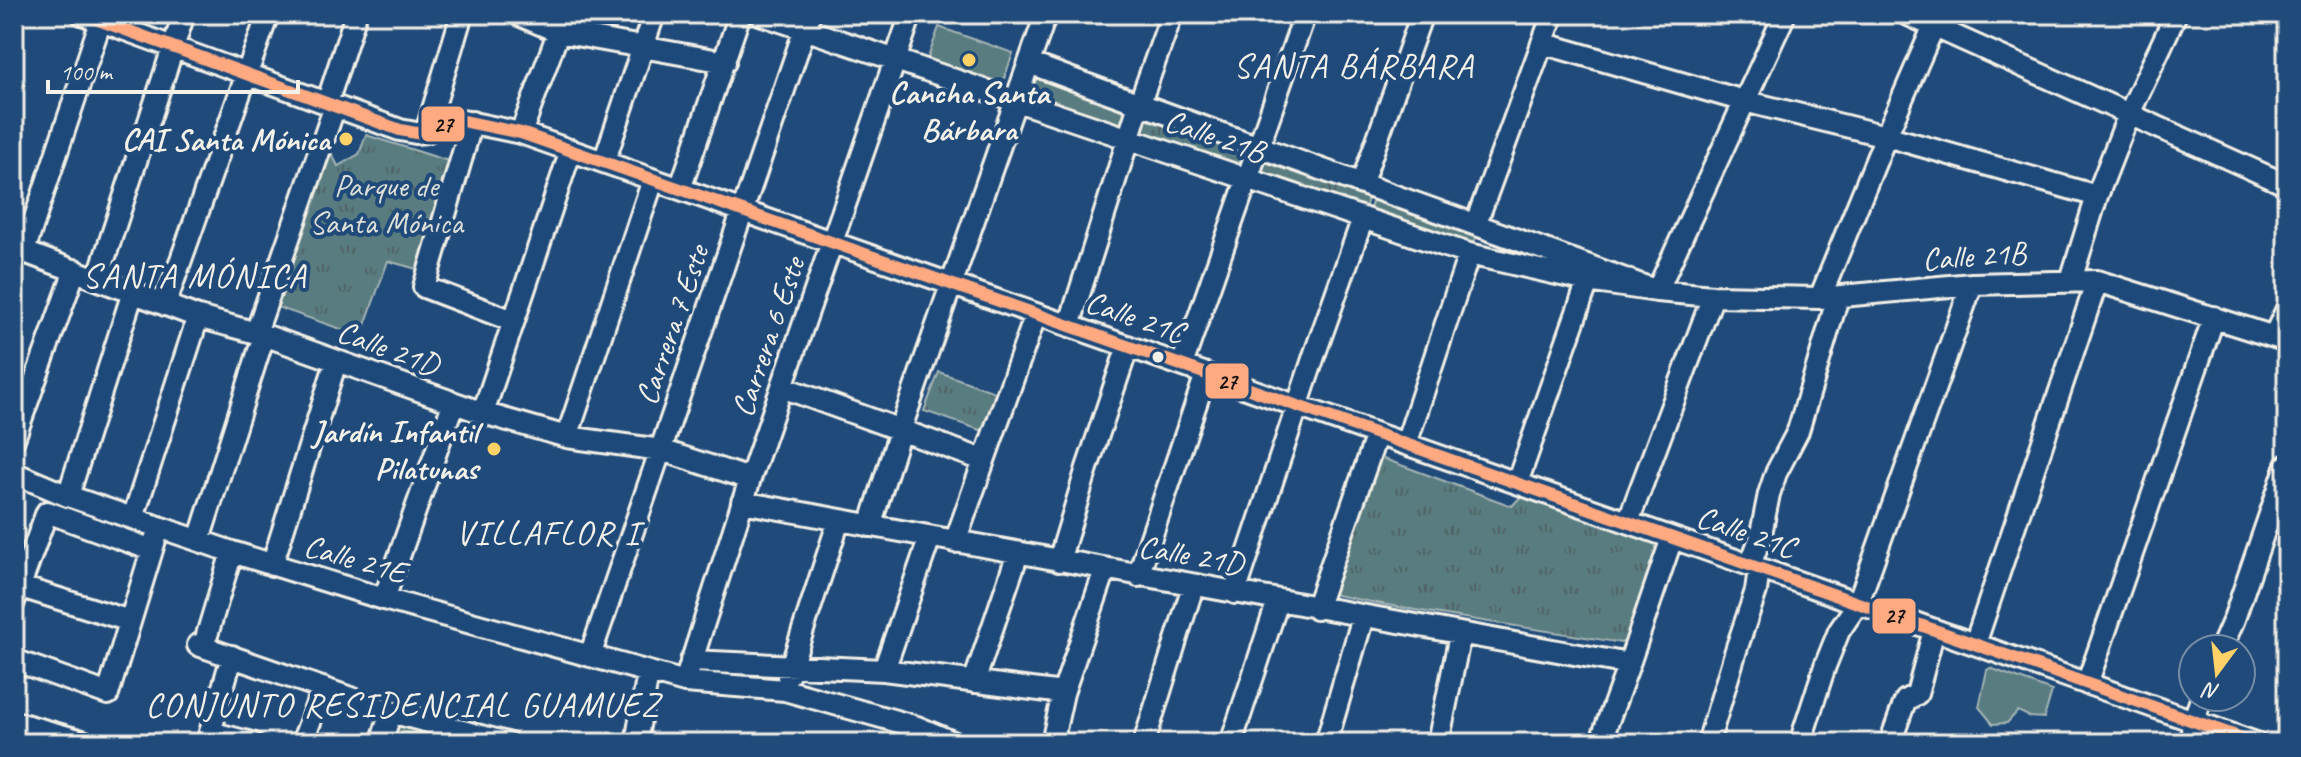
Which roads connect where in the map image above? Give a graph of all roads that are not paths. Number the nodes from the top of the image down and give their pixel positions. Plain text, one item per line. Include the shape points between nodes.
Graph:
1 (184, 14) edge
2 (268, 14) edge
3 (356, 14) edge
4 (462, 14) edge
5 (517, 14) edge
6 (654, 14) edge
7 (740, 14) edge
8 (760, 14) edge
9 (911, 14) edge
10 (1046, 14) edge
11 (1172, 14) edge
12 (1305, 14) edge
13 (1422, 14) edge
14 (1553, 14) edge
15 (1785, 14) edge
16 (1906, 14) edge
17 (2176, 14) edge
18 (95, 17) edge
19 (1937, 20) edge
20 (807, 22) edge
21 (562, 23) edge
22 (1542, 43) junction
23 (644, 47) junction
24 (174, 48) junction
25 (895, 60) junction
26 (725, 62) junction
27 (1029, 63) junction
28 (247, 74) junction
29 (1016, 100) junction
30 (1744, 101) junction
31 (331, 105) junction
32 (1139, 105) junction
33 (2129, 114) junction
34 (472, 122) junction
35 (426, 132) junction
36 (521, 133) junction
37 (1886, 136) junction
38 (1128, 139) junction
39 (1258, 147) junction
40 (571, 150) junction
41 (604, 162) junction
42 (1247, 179) junction
43 (653, 180) junction
44 (1362, 182) junction
45 (2287, 185) edge
46 (680, 189) junction
47 (2097, 196) junction
48 (744, 211) junction
49 (1363, 218) junction
50 (1476, 223) junction
51 (833, 243) junction
52 (19, 250) edge
53 (1469, 254) junction
54 (75, 270) junction
55 (98, 278) junction
56 (2071, 280) junction
57 (1588, 281) junction
58 (2097, 281) junction
59 (951, 284) junction
60 (1972, 284) junction
61 (1657, 291) junction
62 (133, 292) junction
63 (1713, 296) junction
64 (1829, 298) junction
65 (165, 305) junction
66 (2287, 309) edge
67 (1036, 314) junction
68 (198, 317) junction
69 (2214, 317) junction
70 (513, 321) junction
71 (1069, 326) junction
72 (260, 334) junction
73 (2281, 339) edge
74 (1128, 346) junction
75 (336, 362) junction
76 (1182, 365) junction
77 (1206, 374) junction
78 (782, 387) junction
79 (453, 404) junction
80 (1298, 406) junction
81 (483, 413) junction
82 (900, 431) junction
83 (1377, 434) junction
84 (567, 437) junction
85 (14, 439) edge
86 (1406, 444) junction
87 (661, 450) junction
88 (983, 460) junction
89 (2287, 465) edge
90 (14, 473) edge
91 (750, 479) junction
92 (1517, 483) junction
93 (68, 496) junction
94 (742, 502) junction
95 (133, 518) junction
96 (839, 520) junction
97 (1628, 522) junction
98 (870, 526) junction
99 (159, 527) junction
100 (930, 537) junction
101 (1672, 538) junction
102 (199, 540) junction
103 (955, 542) junction
104 (152, 550) junction
105 (232, 552) junction
106 (1018, 553) junction
107 (1059, 561) junction
108 (272, 565) junction
109 (1755, 567) junction
110 (1105, 570) junction
111 (1138, 576) junction
112 (1193, 586) junction
113 (1235, 593) junction
114 (16, 594) edge
115 (384, 599) junction
116 (1278, 601) junction
117 (1858, 603) junction
118 (1316, 609) junction
119 (1363, 617) junction
120 (130, 621) junction
121 (1934, 630) junction
122 (2228, 633) edge
123 (1460, 635) junction
124 (1975, 644) junction
125 (232, 656) junction
126 (590, 656) junction
127 (14, 660) edge
128 (691, 661) junction
129 (1629, 664) junction
130 (791, 665) junction
131 (884, 670) junction
132 (648, 673) junction
133 (685, 682) junction
134 (974, 682) junction
135 (2087, 684) junction
136 (323, 688) junction
137 (785, 690) junction
138 (1063, 693) junction
139 (391, 712) junction
140 (2196, 713) edge
141 (2193, 721) junction
142 (14, 724) edge
143 (444, 736) edge
144 (208, 738) edge
145 (82, 743) edge
146 (252, 743) edge
147 (302, 743) edge
148 (381, 743) edge
149 (507, 743) edge
150 (636, 743) edge
151 (955, 743) edge
152 (1052, 743) edge
153 (1144, 743) edge
154 (1231, 743) edge
155 (1326, 743) edge
156 (1438, 743) edge
157 (1600, 743) edge
158 (1708, 743) edge
159 (1800, 743) edge
160 (1890, 743) edge
161 (2191, 743) edge
162 (2256, 743) edge

1 - 24 street
2 - 28 street
3 - 31 street
4 - 35 street
5 - 21 street
6 - 23 street
7 - 26 street
8 - 20 street, Calle 21B
9 - 25 street, Carrera 6 Este
10 - 27 street
11 - 32 street
12 - 39 street
13 - 44 street
14 - 22 street
15 - 30 street
16 - 19 street
17 - 33 street
18 - 24 street, Calle 21C
18 - 52 street
19 - 33 street
19 - 37 street
20 - 25 street, Calle 21B
20 - 48 street, Carrera 7 Este
21 - 23 street
21 - 36 street
22 - 30 street
22 - 50 street
23 - 26 street
23 - 41 street
24 - 28 street, Calle 21C
24 - 55 street
25 - 29 street, Calle 21B
25 - 51 street, Carrera 6 Este
26 - 46 street
27 - 29 street
27 - 32 street, Calle 21B
28 - 31 street, Calle 21C
28 - 65 street
29 - 38 street, Calle 21B
29 - 59 street
30 - 37 street
30 - 61 street
31 - 35 street, Calle 21C via 400,130
31 - 72 street
32 - 38 street
32 - 39 street, Calle 21B
33 - 45 street
33 - 47 street
34 - 35 street, Calle 21C via 442,124
34 - 36 street, Calle 21C
34 - 70 street via 424,287
36 - 40 street, Calle 21C
37 - 47 street
37 - 64 street
38 - 42 street, Calle 21B
38 - 71 street
39 - 42 street
39 - 44 street, Calle 21B
40 - 41 street, Calle 21C
40 - 70 street
41 - 43 street, Calle 21C
42 - 49 street, Calle 21B
42 - 76 street
43 - 46 street, Calle 21C
43 - 84 street
44 - 50 street, Calle 21B
46 - 48 street, Calle 21C
47 - 56 street
48 - 51 street, Calle 21C
48 - 87 street, Carrera 7 Este
49 - 53 street, Calle 21B
49 - 80 street
50 - 61 street, Calle 21B
51 - 59 street, Calle 21C
51 - 78 street, Carrera 6 Este
52 - 54 street, Calle 21D
53 - 57 street, Calle 21B
53 - 86 street
54 - 55 street, Calle 21D
54 - 85 street
55 - 62 street, Calle 21D
56 - 58 street, Calle 21B
56 - 60 street, Calle 21B
57 - 61 street, Calle 21B
57 - 92 street
58 - 69 street, Calle 21B
58 - 124 street
59 - 67 street, Calle 21C
59 - 82 street
60 - 64 street, Calle 21B
60 - 117 street
61 - 63 street, Calle 21B
62 - 65 street, Calle 21D
62 - 93 street
63 - 64 street, Calle 21B
63 - 97 street
64 - 109 street via 1798,431 1769,494
65 - 68 street, Calle 21D
66 - 73 street
67 - 71 street, Calle 21C
67 - 88 street
68 - 72 street, Calle 21D
68 - 95 street
69 - 73 street, Calle 21B
69 - 135 street
70 - 81 street
71 - 74 street, Calle 21C
72 - 75 street, Calle 21D
72 - 102 street
74 - 76 street, Calle 21C
74 - 107 street
75 - 79 street, Calle 21D
75 - 108 street
76 - 77 street, Calle 21C
77 - 80 street, Calle 21C
77 - 111 street
78 - 82 street
78 - 91 street, Carrera 6 Este
79 - 81 street, Calle 21D
79 - 115 street
80 - 83 street, Calle 21C
80 - 113 street
81 - 84 street, Calle 21D
82 - 88 street
82 - 98 street
83 - 86 street, Calle 21C
83 - 118 street
84 - 87 street, Calle 21D
86 - 92 street, Calle 21C
87 - 91 street, Calle 21D
87 - 126 street, Carrera 7 Este
88 - 103 street
89 - 122 street
90 - 93 street, Calle 21E
91 - 94 street, Carrera 6 Este
92 - 97 street, Calle 21C
93 - 95 street, Calle 21E
94 - 96 street, Calle 21D
94 - 128 street, Carrera 6 Este
95 - 99 street, Calle 21E
96 - 98 street, Calle 21D
96 - 130 street
97 - 101 street, Calle 21C
98 - 100 street, Calle 21D
99 - 102 street, Calle 21E
99 - 104 street
100 - 103 street, Calle 21D
100 - 131 street
101 - 109 street, Calle 21C
101 - 129 street
102 - 105 street, Calle 21E
103 - 106 street, Calle 21D
104 - 114 street via 47,512
104 - 120 street
105 - 108 street, Calle 21E
105 - 125 street via 203,640
106 - 107 street, Calle 21D
106 - 134 street
107 - 110 street, Calle 21D
108 - 115 street, Calle 21E
109 - 117 street, Calle 21C
109 - 158 street via 1756,591
110 - 111 street, Calle 21D
110 - 138 street
111 - 112 street, Calle 21D
112 - 113 street, Calle 21D
112 - 153 street
113 - 116 street, Calle 21D
114 - 120 street
115 - 126 street, Calle 21E
116 - 118 street, Calle 21D
116 - 154 street
117 - 121 street, Calle 21C
117 - 159 street via 1839,631
118 - 119 street, Calle 21D
119 - 123 street, Calle 21D
119 - 155 street
120 - 127 street via 108,694
121 - 124 street, Calle 21C
121 - 160 street via 1917,694 1906,700
123 - 129 street, Calle 21D
123 - 156 street
124 - 135 street, Calle 21C
125 - 136 street
125 - 144 street
126 - 132 street, Calle 21E
128 - 130 street
128 - 133 street, Carrera 6 Este
129 - 157 street
130 - 131 street
130 - 137 street
131 - 134 street
132 - 133 street, Calle 21E
132 - 150 street
133 - 137 street, Calle 21E
134 - 138 street
135 - 141 street, Calle 21C
136 - 139 street
136 - 147 street
137 - 151 street, Calle 21E
138 - 152 street
139 - 143 street
139 - 148 street
140 - 141 street
141 - 161 street
141 - 162 street, Calle 21C
142 - 145 main road
143 - 149 street
144 - 146 street

